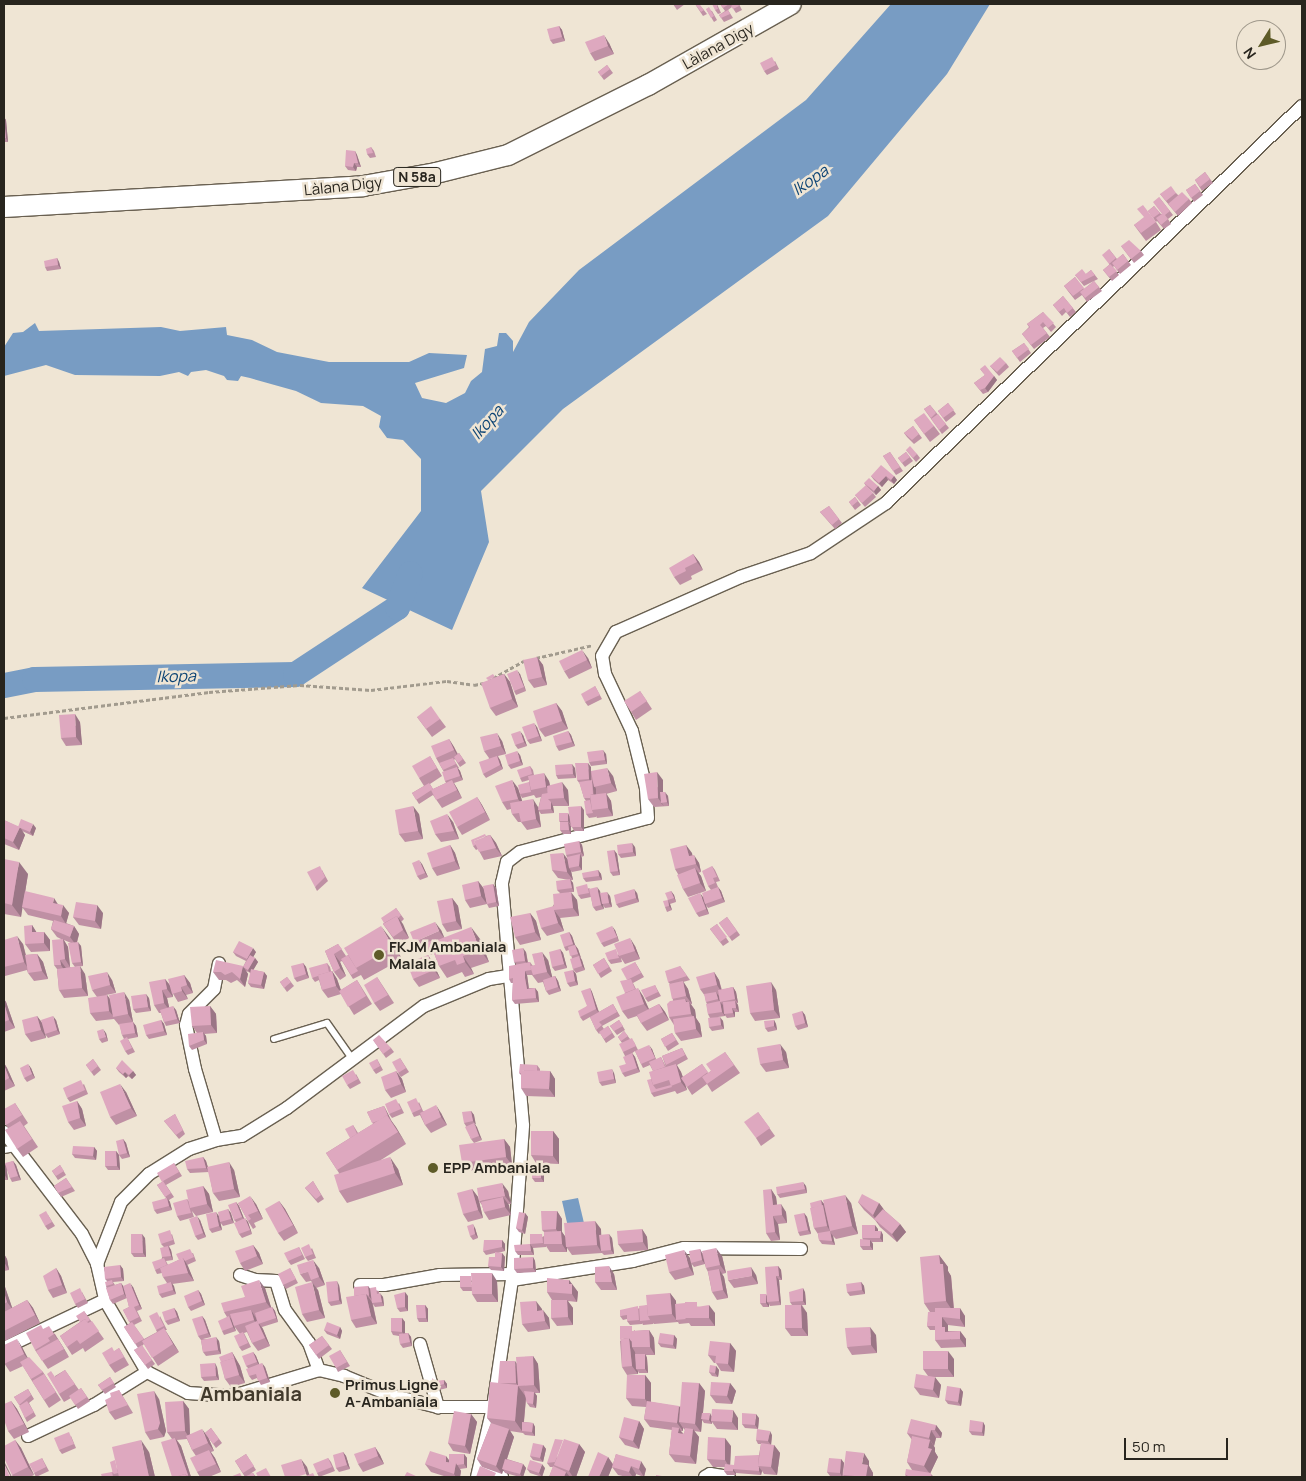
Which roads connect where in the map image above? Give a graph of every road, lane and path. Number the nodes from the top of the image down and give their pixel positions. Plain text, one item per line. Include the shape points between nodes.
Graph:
1 (791, 4) edge
2 (1302, 106) edge
3 (4, 207) edge
4 (608, 646) junction
5 (4, 718) edge
6 (219, 963) edge
7 (508, 976) junction
8 (274, 1040) dead end
9 (353, 1060) junction
10 (4, 1132) edge
11 (216, 1140) junction
12 (9, 1149) edge
13 (801, 1248) dead end
14 (97, 1264) junction
15 (240, 1275) dead end
16 (512, 1277) junction
17 (360, 1285) edge
18 (105, 1300) junction
19 (420, 1344) dead end
20 (4, 1348) edge
21 (319, 1370) junction
22 (147, 1372) junction
23 (438, 1407) junction
24 (493, 1407) junction
25 (28, 1436) dead end
26 (478, 1472) edge
27 (502, 1477) edge
28 (706, 1477) edge
29 (729, 1477) edge

1 - 3 main road, Làlana Digy / N 58a via 648,86 508,155 436,173 363,186
2 - 4 street via 886,503 811,554 691,597 616,632
4 - 5 path via 568,648 524,660 474,685 448,681 370,690 300,685 210,692
4 - 7 street via 602,656 605,674 632,731 646,788 648,818 520,852 507,862 502,884
6 - 11 street via 214,989 190,1014 186,1025
7 - 9 street via 489,979 424,1006
7 - 16 street via 523,1125
8 - 9 lane via 327,1023
9 - 11 street via 242,1136
10 - 12 street
11 - 14 street via 189,1150 149,1174 122,1202
12 - 14 street via 82,1234
13 - 16 street via 684,1248 633,1261
14 - 18 street
15 - 21 street via 276,1282 285,1310 309,1343
16 - 17 street via 440,1275 384,1285
16 - 24 street
18 - 20 street
18 - 22 street
19 - 23 street
21 - 22 street via 233,1396 188,1393
21 - 23 street via 344,1376 390,1395
22 - 25 street via 108,1398
23 - 24 street
24 - 26 street
26 - 27 street
28 - 29 street via 710,1474

